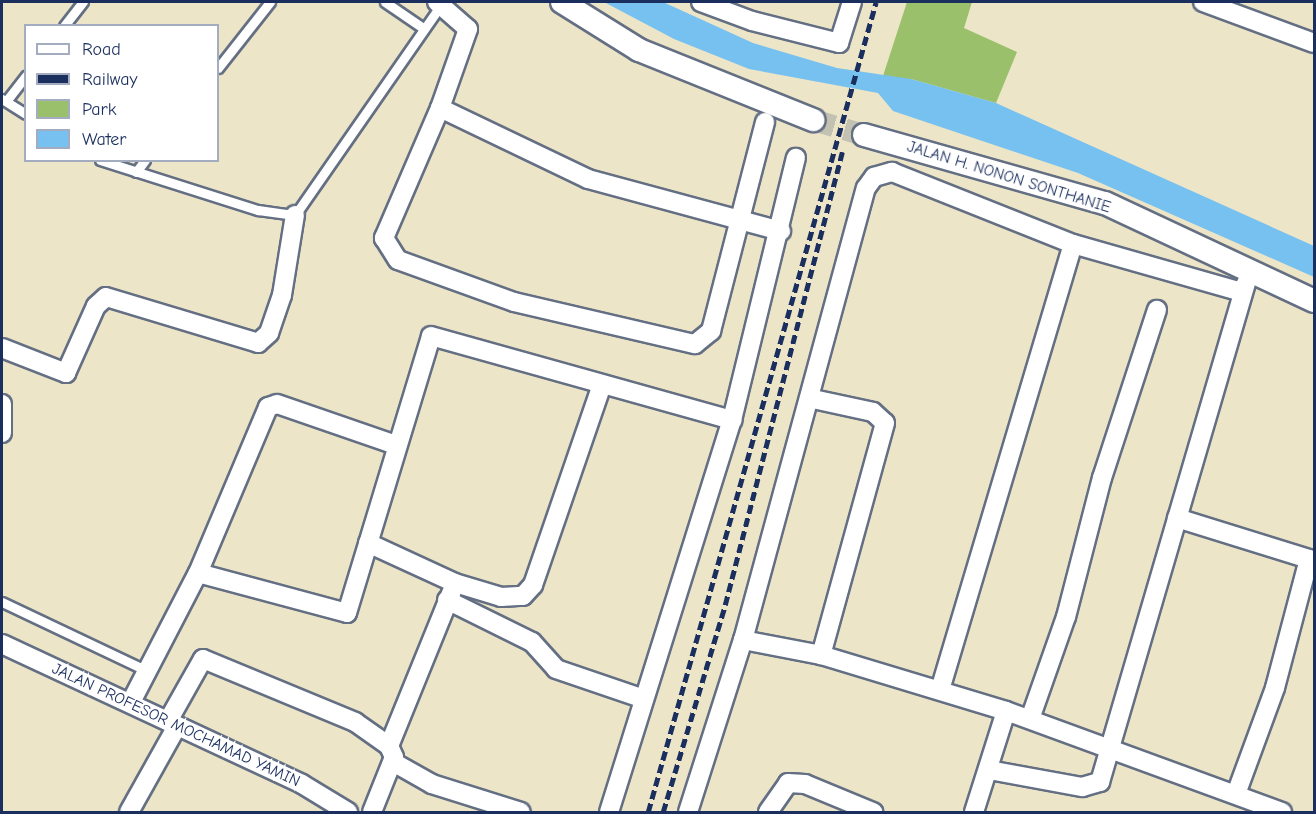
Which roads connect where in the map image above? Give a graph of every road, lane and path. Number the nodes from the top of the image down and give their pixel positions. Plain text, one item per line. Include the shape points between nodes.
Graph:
1 (83, 2) edge
2 (270, 2) edge
3 (385, 2) edge
4 (562, 2) edge
5 (701, 2) edge
6 (852, 2) edge
7 (1203, 2) edge
8 (439, 3) edge
9 (66, 24) edge
10 (423, 28) junction
11 (1314, 43) edge
12 (219, 67) edge
13 (24, 78) edge
14 (4, 100) edge
15 (440, 108) junction
16 (24, 113) edge
17 (813, 120) tunnel mouth
18 (765, 122) dead end
19 (864, 135) tunnel mouth
20 (796, 158) dead end
21 (106, 162) edge
22 (144, 162) edge
23 (136, 172) junction
24 (295, 215) junction
25 (738, 221) junction
26 (781, 231) junction
27 (1073, 244) junction
28 (1251, 270) junction
29 (1242, 292) junction
30 (1314, 301) edge
31 (1157, 310) dead end
32 (2, 348) edge
33 (602, 385) junction
34 (813, 399) junction
35 (2, 404) edge
36 (732, 420) junction
37 (2, 433) edge
38 (396, 445) junction
39 (1177, 518) junction
40 (368, 543) junction
41 (198, 573) junction
42 (455, 584) junction
43 (447, 600) junction
44 (2, 602) edge
45 (743, 640) junction
46 (2, 644) edge
47 (821, 655) junction
48 (147, 671) junction
49 (939, 690) junction
50 (644, 699) junction
51 (131, 702) junction
52 (1006, 711) junction
53 (1030, 719) junction
54 (173, 724) junction
55 (1111, 747) junction
56 (391, 754) junction
57 (989, 770) junction
58 (1236, 794) junction
59 (129, 813) edge
60 (348, 813) edge
61 (372, 813) edge
62 (521, 813) edge
63 (609, 813) edge
64 (688, 813) edge
65 (768, 813) edge
66 (873, 813) edge
67 (974, 813) edge
68 (1282, 813) edge

1 - 9 lane
2 - 12 lane
3 - 10 lane
4 - 17 street via 639,50
5 - 6 street via 752,21 839,43
7 - 11 street
8 - 10 lane
8 - 15 street via 466,24 468,32
10 - 24 lane
13 - 14 lane
14 - 16 lane
15 - 25 street via 564,170
15 - 25 street via 384,238 406,267 514,302 698,344 709,336
18 - 25 street
19 - 28 street, JALAN H. NONON SONTHANIE via 1105,203
20 - 26 street
21 - 23 lane
22 - 23 lane
23 - 24 lane via 258,210
24 - 32 street via 276,314 258,343 106,297 96,306 66,373
25 - 26 street
26 - 36 street
27 - 29 street
27 - 34 street via 892,172 874,177 866,188
27 - 49 street
28 - 29 street
28 - 30 street, JALAN H. NONON SONTHANIE
29 - 39 street
31 - 53 street via 1102,478 1066,617
33 - 36 street
33 - 38 street via 435,334 428,338
33 - 42 street via 530,591 501,597
34 - 45 street
34 - 47 street via 873,412 885,423
35 - 37 street
36 - 50 street
38 - 40 street
38 - 41 street via 277,404 268,407
39 - 55 street
39 - 58 street via 1309,559 1275,688
40 - 41 street via 347,613
40 - 42 street
41 - 48 street
42 - 43 street
43 - 50 street via 532,642 556,669
43 - 56 street
44 - 48 lane
45 - 47 street
45 - 64 street
46 - 51 street, JALAN PROFESOR MOCHAMAD YAMIN
47 - 49 street
48 - 51 street
49 - 52 street
50 - 63 street
51 - 54 street, JALAN PROFESOR MOCHAMAD YAMIN
52 - 53 street
52 - 57 street
53 - 55 street
54 - 56 street via 201,661 208,660 356,722
54 - 59 street
54 - 60 street, JALAN PROFESOR MOCHAMAD YAMIN via 302,784
55 - 57 street via 1100,782 1093,786
55 - 58 street
56 - 61 street
56 - 62 street via 432,784
57 - 67 street
58 - 68 street
65 - 66 street via 788,783 805,784

